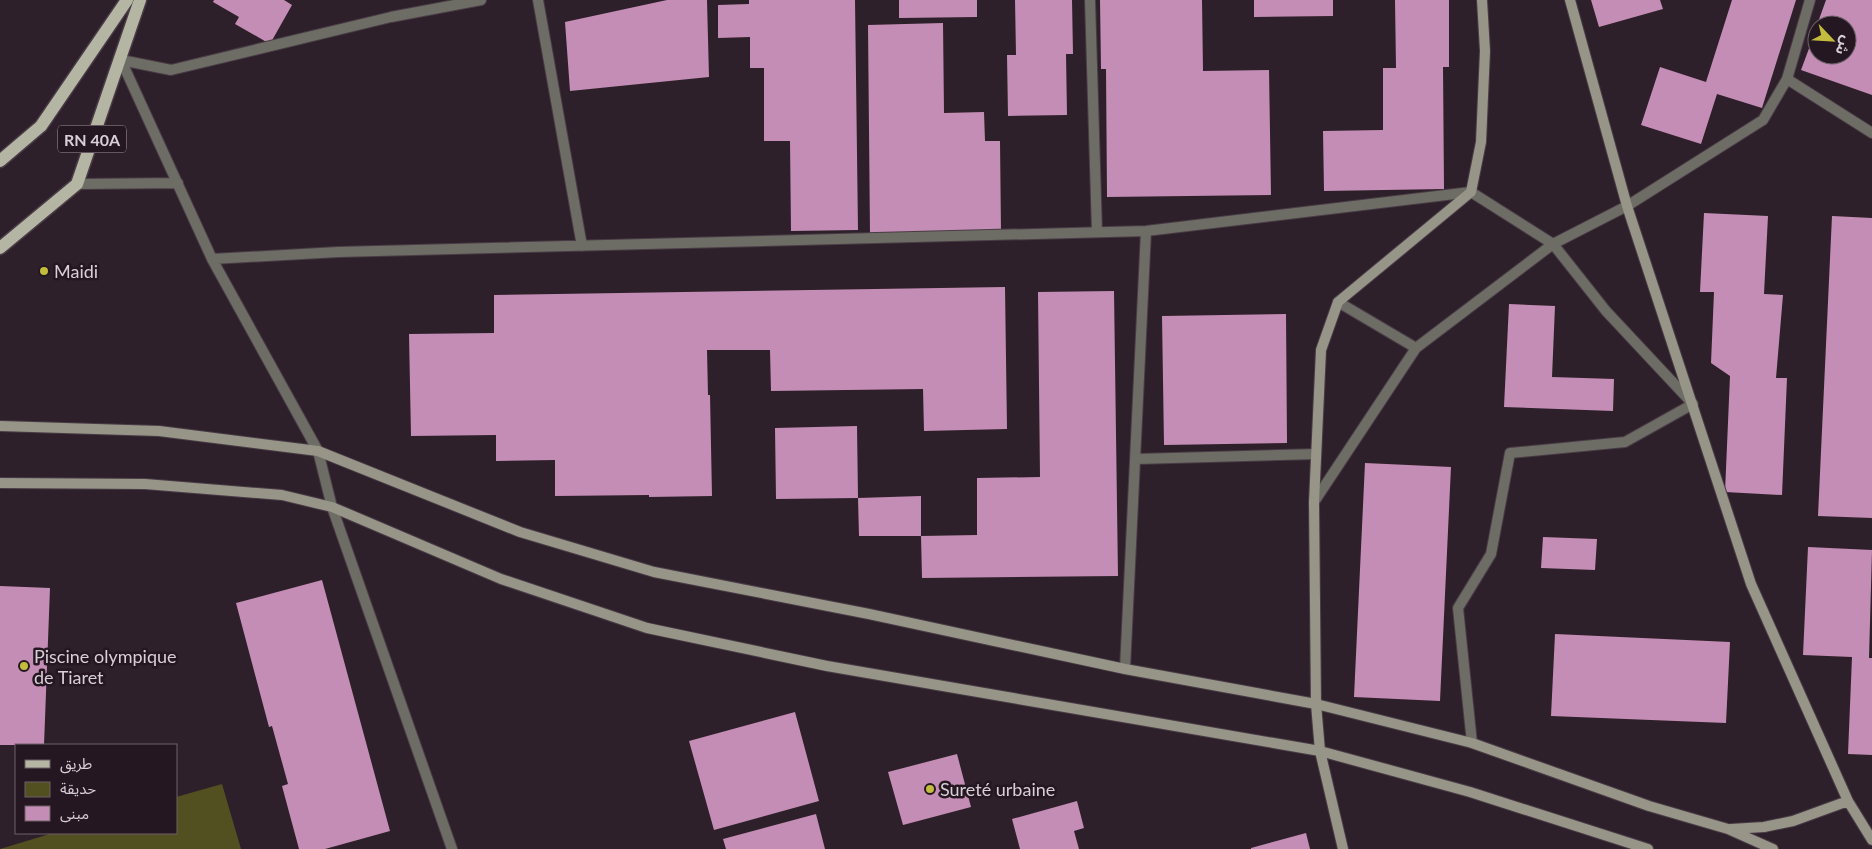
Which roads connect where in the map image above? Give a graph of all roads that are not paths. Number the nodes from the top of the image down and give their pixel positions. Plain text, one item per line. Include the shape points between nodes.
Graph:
1 (128, 0) edge
2 (140, 0) edge
3 (481, 0) edge
4 (538, 0) edge
5 (1090, 0) edge
6 (1482, 0) edge
7 (1570, 0) edge
8 (1810, 0) edge
9 (121, 60) junction
10 (1787, 79) junction
11 (1872, 133) edge
12 (0, 161) edge
13 (178, 183) junction
14 (77, 184) junction
15 (1471, 192) junction
16 (1627, 206) junction
17 (1146, 231) junction
18 (1097, 232) junction
19 (1553, 244) junction
20 (582, 246) junction
21 (0, 248) edge
22 (212, 259) junction
23 (1338, 302) junction
24 (1416, 348) junction
25 (1693, 404) junction
26 (0, 426) edge
27 (318, 451) junction
28 (1316, 454) junction
29 (1136, 458) junction
30 (0, 483) edge
31 (1314, 502) junction
32 (332, 507) junction
33 (1126, 669) junction
34 (1316, 704) junction
35 (1472, 743) junction
36 (1320, 751) junction
37 (1848, 800) junction
38 (1728, 829) junction
39 (1872, 840) edge
40 (452, 849) edge
41 (1344, 849) edge
42 (1648, 849) edge
43 (1773, 849) edge

1 - 12 main road, RN 40A via 41,126
2 - 9 main road, RN 40A
3 - 9 street via 390,16 171,70
4 - 20 street
5 - 18 street
6 - 15 main road via 1485,51 1481,142
7 - 16 main road
8 - 10 street
9 - 13 street
9 - 14 main road, RN 40A
10 - 11 street
10 - 16 street via 1763,120
13 - 14 street
13 - 22 street
14 - 21 main road
15 - 17 street
15 - 19 street
15 - 23 main road
16 - 19 street
16 - 25 main road
17 - 18 street
17 - 29 street
18 - 20 street
19 - 24 street
19 - 25 street via 1606,311
20 - 22 street via 338,252
22 - 27 street
23 - 24 street
23 - 28 main road via 1321,350
24 - 31 street
25 - 35 street via 1624,442 1510,453 1491,554 1458,608
25 - 37 main road via 1751,584
26 - 27 main road via 159,431
27 - 32 street
27 - 33 main road via 520,532 654,572
28 - 29 street
28 - 31 main road
29 - 33 street
30 - 32 main road via 145,484 282,495
31 - 34 main road
32 - 36 main road via 500,579 647,628 827,666
32 - 40 street
33 - 34 main road
34 - 35 main road
34 - 36 main road
35 - 38 main road via 1649,806
36 - 41 main road
36 - 42 main road via 1470,792
37 - 38 main road via 1793,821
37 - 39 main road
38 - 43 main road

